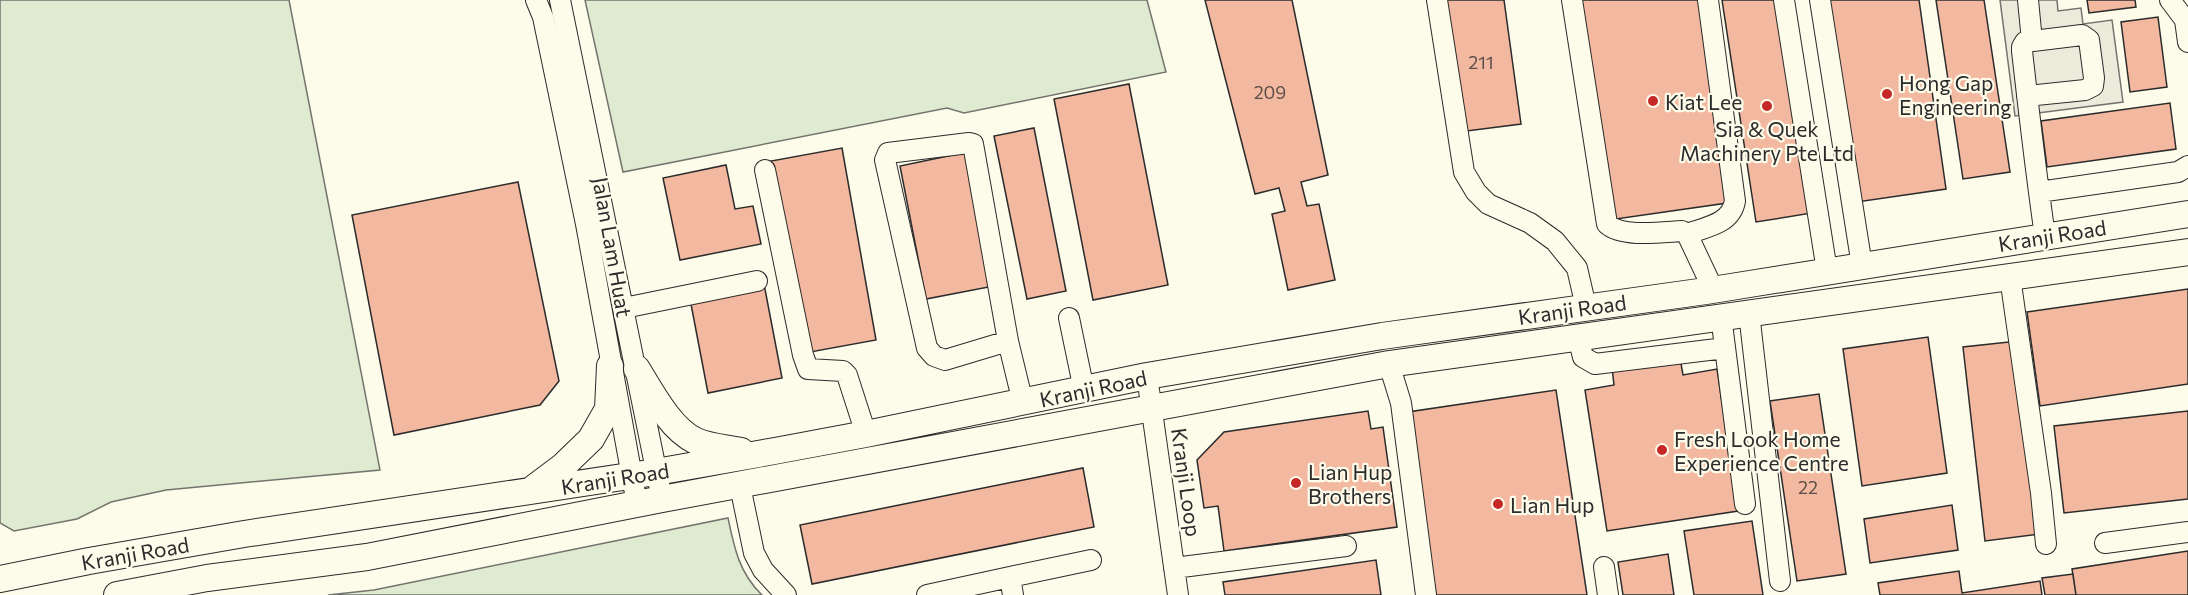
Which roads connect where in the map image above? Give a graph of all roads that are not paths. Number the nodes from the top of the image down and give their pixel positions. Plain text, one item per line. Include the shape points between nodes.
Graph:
1 (536, 0) edge
2 (560, 0) edge
3 (1437, 0) edge
4 (1572, 0) edge
5 (1707, 0) edge
6 (1784, 0) edge
7 (1820, 0) edge
8 (2028, 0) edge
9 (2170, 0) edge
10 (2032, 41) junction
11 (2188, 42) edge
12 (2027, 96) junction
13 (2188, 166) edge
14 (765, 170) dead end
15 (2039, 192) junction
16 (2188, 214) edge
17 (1687, 234) junction
18 (2045, 236) junction
19 (2188, 252) edge
20 (1862, 266) junction
21 (1827, 271) junction
22 (2010, 277) junction
23 (757, 281) dead end
24 (1713, 290) junction
25 (624, 308) junction
26 (1586, 308) junction
27 (1749, 313) junction
28 (1721, 316) junction
29 (1069, 318) dead end
30 (1578, 337) junction
31 (1008, 341) junction
32 (1725, 348) junction
33 (1400, 363) junction
34 (610, 366) junction
35 (637, 369) junction
36 (1147, 376) junction
37 (1084, 390) junction
38 (1023, 403) junction
39 (1153, 407) junction
40 (866, 434) junction
41 (757, 454) junction
42 (644, 474) junction
43 (740, 486) junction
44 (532, 490) junction
45 (663, 499) junction
46 (637, 504) junction
47 (1745, 504) dead end
48 (351, 519) junction
49 (2188, 532) edge
50 (2105, 543) dead end
51 (2046, 544) dead end
52 (1346, 546) dead end
53 (367, 557) junction
54 (1091, 560) dead end
55 (0, 566) edge
56 (1604, 567) dead end
57 (1174, 568) junction
58 (26, 574) junction
59 (0, 579) edge
60 (1780, 581) dead end
61 (1011, 586) edge
62 (117, 595) edge
63 (786, 595) edge
64 (927, 595) edge
65 (1178, 595) edge
66 (1426, 595) edge
67 (1608, 595) edge

1 - 34 street, Jalan Lam Huat via 543,17 581,201
2 - 25 street, Jalan Lam Huat
3 - 26 street via 1464,172 1488,204 1530,223 1555,241 1577,268
4 - 17 street via 1607,224 1640,234
5 - 17 street via 1735,201 1724,220
6 - 21 street
7 - 20 street
8 - 10 street
9 - 11 street via 2185,20
10 - 12 street via 2022,47
10 - 12 street via 2086,37 2094,84 2085,90
12 - 15 street
13 - 15 street via 2178,172
14 - 40 street via 805,362 808,369 843,371 847,375
15 - 18 street
16 - 18 main road, Kranji Road
17 - 24 street
18 - 20 main road, Kranji Road
19 - 22 main road, Kranji Road
20 - 21 main road, Kranji Road
21 - 24 main road, Kranji Road
22 - 27 main road, Kranji Road
22 - 51 street
23 - 25 street
24 - 26 main road, Kranji Road
25 - 35 street, Jalan Lam Huat
26 - 36 main road, Kranji Road via 1382,336
27 - 28 main road, Kranji Road
27 - 60 street
28 - 30 main road, Kranji Road
28 - 32 street
29 - 37 street
30 - 32 street via 1583,357 1595,364
30 - 33 main road, Kranji Road
31 - 31 street via 945,360 934,357 927,348 885,160 888,153 973,144
31 - 38 street
32 - 47 street
33 - 39 main road, Kranji Road
33 - 66 street via 1401,403
34 - 42 street, Jalan Lam Huat
34 - 44 main road via 608,409 591,440
35 - 41 main road via 685,436 698,443
35 - 42 street, Jalan Lam Huat
36 - 37 main road, Kranji Road
36 - 39 street, Kranji Loop
37 - 38 main road, Kranji Road
38 - 40 main road, Kranji Road
39 - 43 main road, Kranji Road
39 - 57 street, Kranji Loop
40 - 41 main road, Kranji Road
41 - 42 main road, Kranji Road
42 - 44 main road, Kranji Road
42 - 45 street, Jalan Lam Huat
42 - 46 street, Jalan Lam Huat
43 - 45 main road, Kranji Road
43 - 63 street via 754,553 763,570
44 - 48 main road, Kranji Road
45 - 46 main road, Kranji Road
46 - 53 main road, Kranji Road
48 - 53 main road
48 - 58 main road, Kranji Road via 244,534
49 - 50 street
52 - 57 street
53 - 62 main road, Kranji Road via 207,578
54 - 61 street
55 - 58 main road
56 - 67 street
57 - 65 street, Kranji Loop
58 - 59 main road, Kranji Road
61 - 64 street

